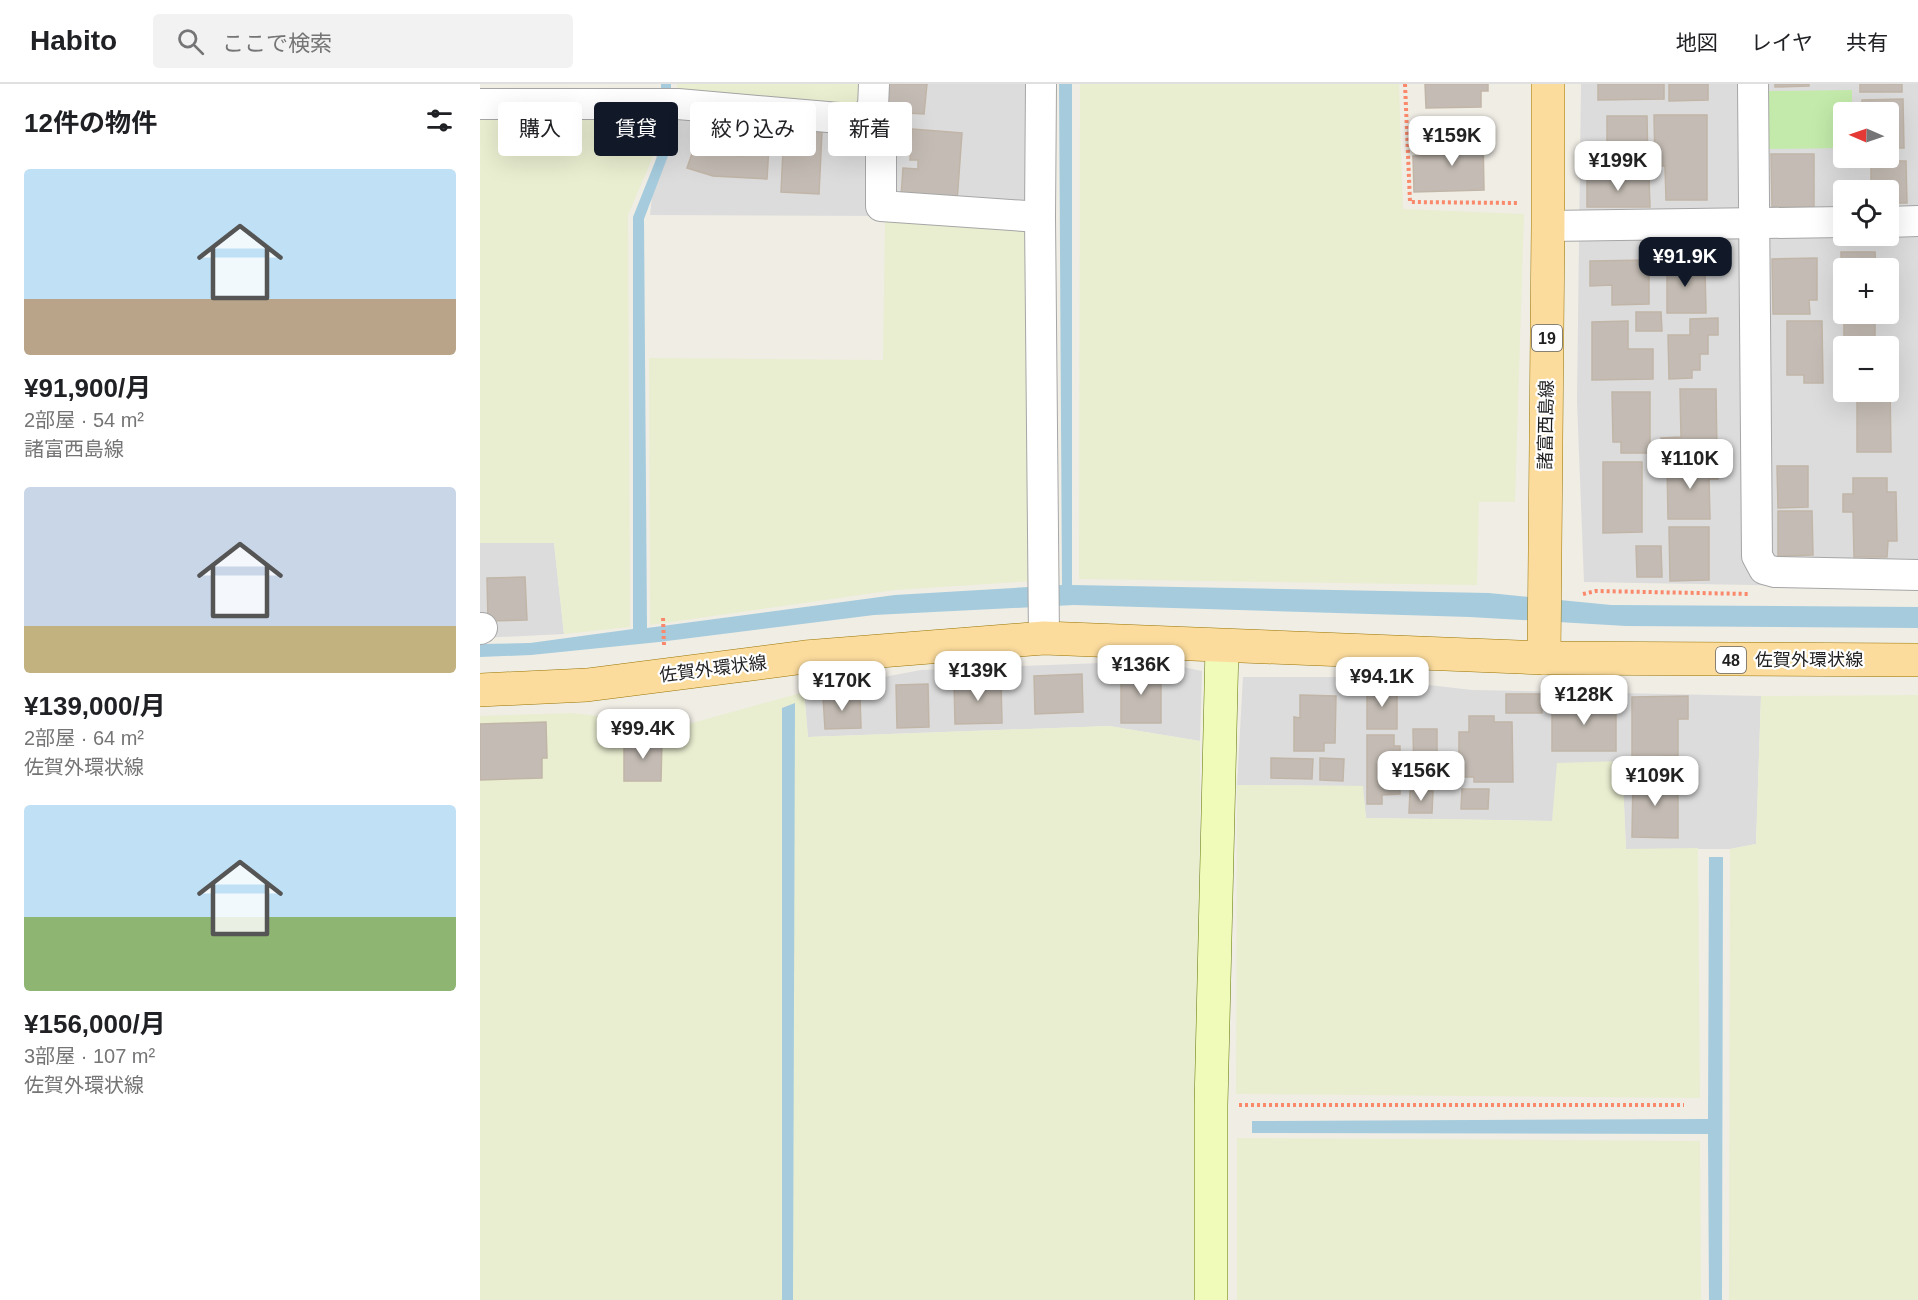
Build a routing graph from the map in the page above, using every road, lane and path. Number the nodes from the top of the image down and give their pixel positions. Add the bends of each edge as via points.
1 (1041, 84) edge
2 (1405, 84) edge
3 (1548, 84) edge
4 (1753, 84) edge
5 (871, 98) edge
6 (480, 104) edge
7 (1040, 218) junction
8 (1918, 221) edge
9 (1833, 222) edge
10 (1899, 222) edge
11 (1754, 223) junction
12 (1548, 226) junction
13 (1918, 575) edge
14 (663, 618) dead end
15 (1043, 625) junction
16 (1544, 644) junction
17 (1222, 647) junction
18 (665, 652) dead end
19 (1918, 660) edge
20 (480, 690) edge
21 (1211, 1105) junction
22 (1684, 1105) dead end
23 (1211, 1300) edge

1 - 7 street
2 - 12 path via 1410,202 1525,203
3 - 12 main road, 諸富西島線 / 19
4 - 11 street
5 - 6 street via 862,120 666,104
5 - 7 street via 881,128 881,206
7 - 15 street
8 - 10 street
9 - 11 street
11 - 12 street
11 - 13 street via 1757,556 1764,568 1775,572
12 - 16 main road, 諸富西島線 / 19
14 - 18 path
15 - 17 main road, 佐賀外環状線 / 48
15 - 20 main road, 佐賀外環状線 / 48 via 587,685
16 - 17 main road, 佐賀外環状線 / 48
16 - 19 main road, 佐賀外環状線 / 48
17 - 21 street
21 - 22 path
21 - 23 street

